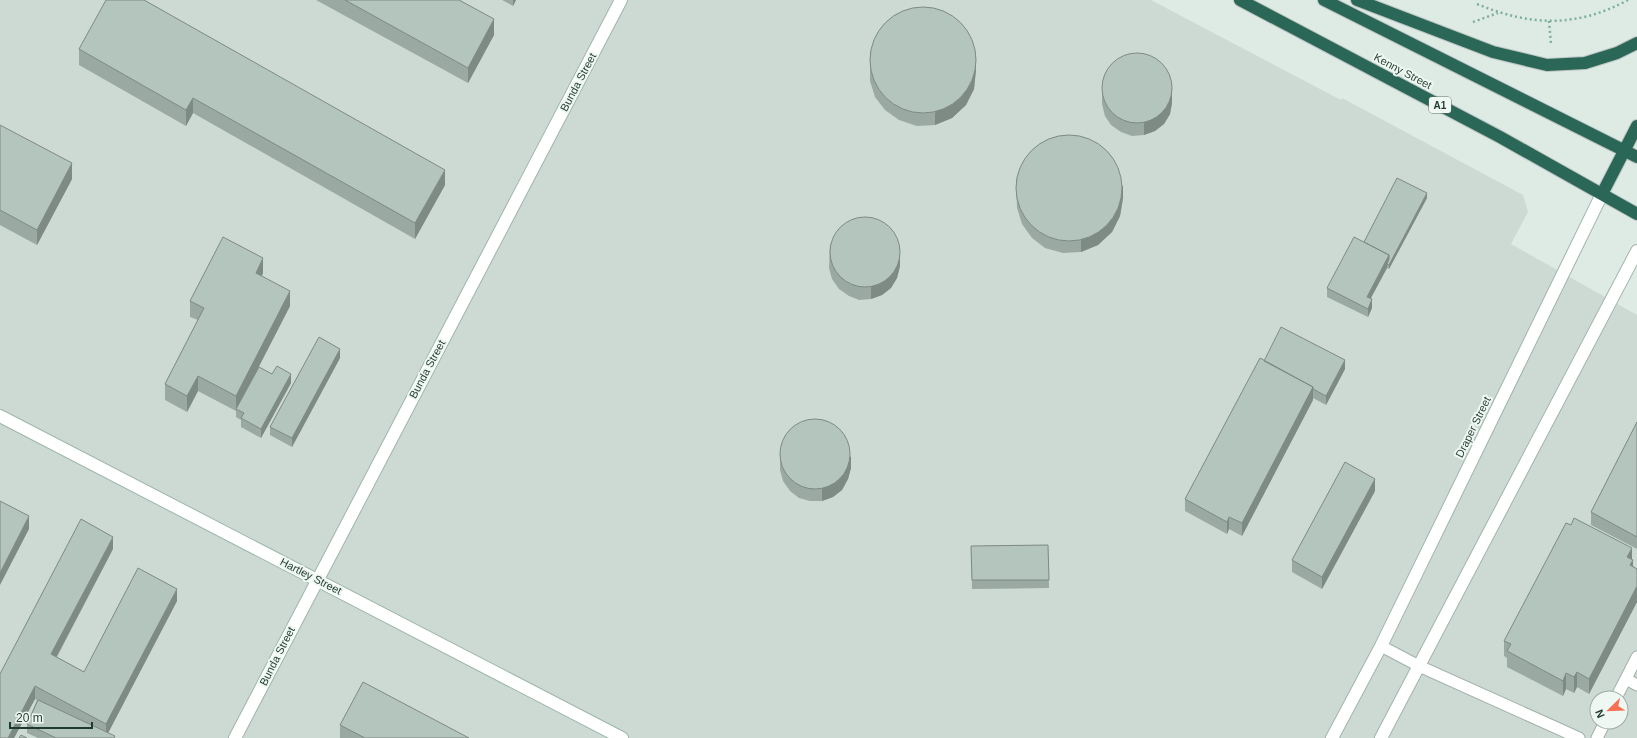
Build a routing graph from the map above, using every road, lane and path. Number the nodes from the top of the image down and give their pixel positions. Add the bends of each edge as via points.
1 (621, 0) edge
2 (1240, 0) edge
3 (1324, 0) edge
4 (1357, 0) edge
5 (1628, 0) edge
6 (1477, 4) dead end
7 (1637, 43) edge
8 (1637, 126) edge
9 (1624, 151) junction
10 (1637, 157) edge
11 (1602, 194) junction
12 (1637, 214) edge
13 (1637, 251) edge
14 (0, 416) edge
15 (317, 579) junction
16 (1381, 646) junction
17 (1637, 657) edge
18 (1419, 666) junction
19 (1626, 679) junction
20 (1637, 685) edge
21 (1620, 690) edge
22 (235, 738) edge
23 (622, 738) edge
24 (1332, 738) edge
25 (1381, 738) edge
26 (1579, 738) edge

1 - 15 street, Bunda Street
2 - 11 highway, Kenny Street / A1 via 1507,140
3 - 9 highway
4 - 7 highway via 1493,52 1546,64 1585,63 1617,53
5 - 6 path via 1586,16 1541,21 1518,19
8 - 9 highway, Draper Street
9 - 10 highway
9 - 11 highway, Draper Street
11 - 12 highway, Kenny Street / A1
11 - 16 street, Draper Street
13 - 18 street
14 - 15 street, Hartley Street
15 - 22 street, Bunda Street
15 - 23 street, Hartley Street
16 - 18 lane
16 - 24 street, Draper Street
17 - 19 lane
18 - 25 street
18 - 26 lane
19 - 20 lane
19 - 21 lane

